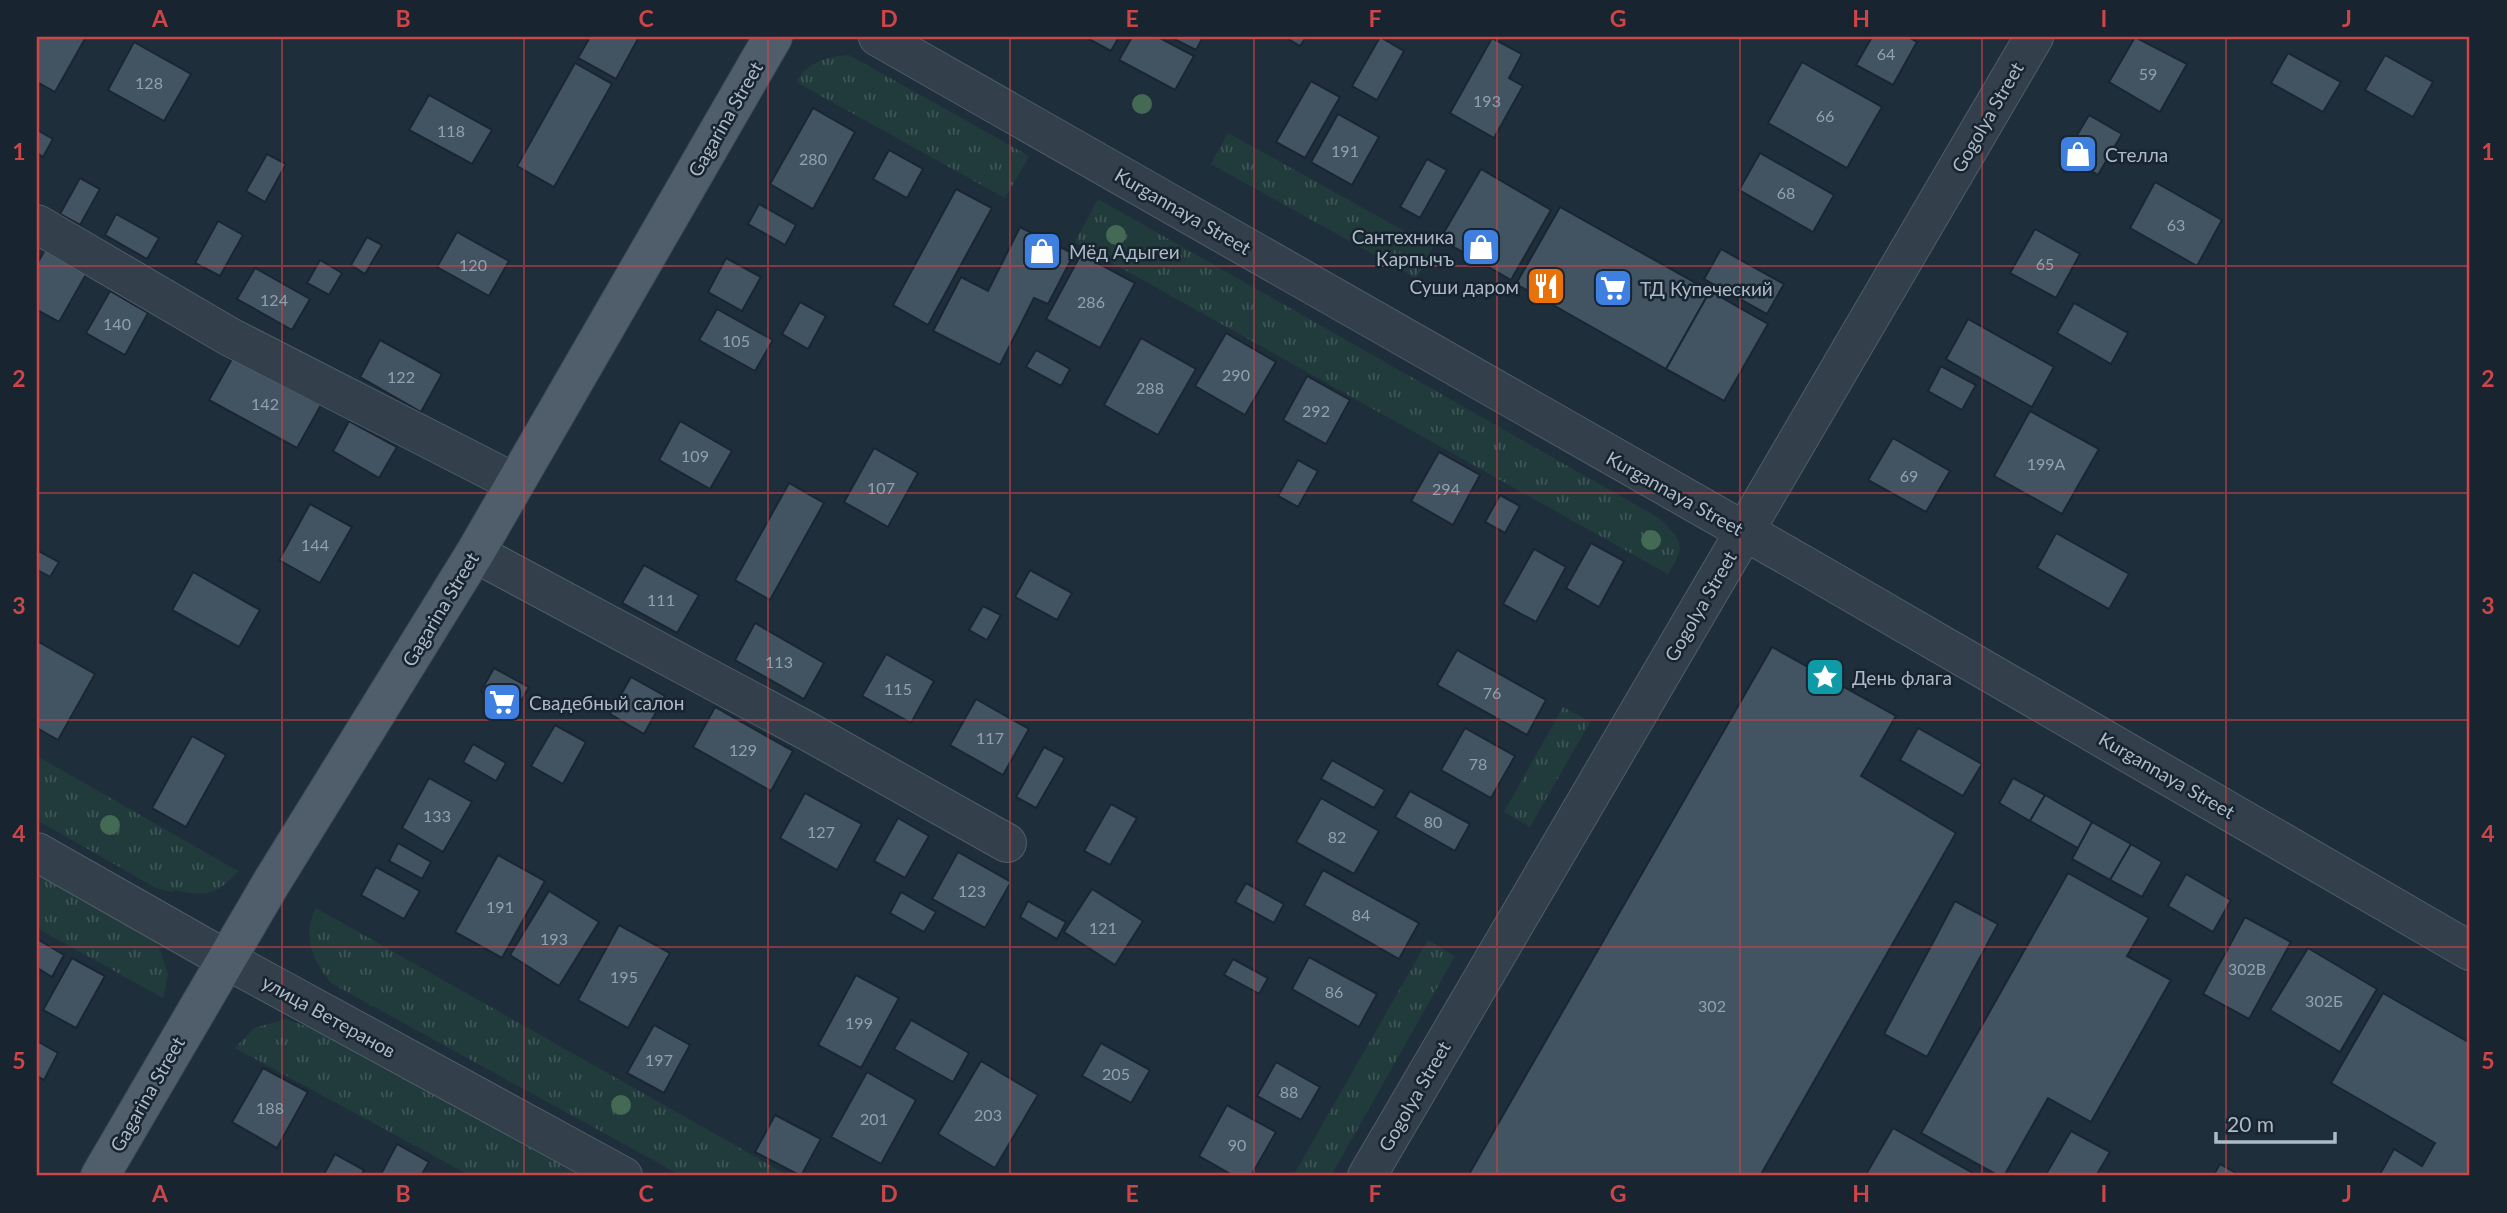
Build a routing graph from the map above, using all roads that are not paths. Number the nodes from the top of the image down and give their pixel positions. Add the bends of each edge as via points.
1 (773, 37) edge
2 (878, 37) edge
3 (2034, 37) edge
4 (37, 223) edge
5 (515, 483) junction
6 (1743, 531) junction
7 (475, 552) junction
8 (1007, 843) dead end
9 (37, 852) edge
10 (2470, 951) edge
11 (227, 960) junction
12 (100, 1176) edge
13 (622, 1176) edge
14 (1367, 1176) edge

1 - 5 main road, Gagarina Street
2 - 6 street, Kurgannaya Street
3 - 6 street, Gogolya Street
4 - 5 street via 230,337
5 - 7 main road, Gagarina Street
6 - 10 street, Kurgannaya Street
6 - 14 street, Gogolya Street
7 - 8 street
7 - 11 main road, Gagarina Street
9 - 11 street, улица Ветеранов
11 - 12 main road, Gagarina Street
11 - 13 street, улица Ветеранов

